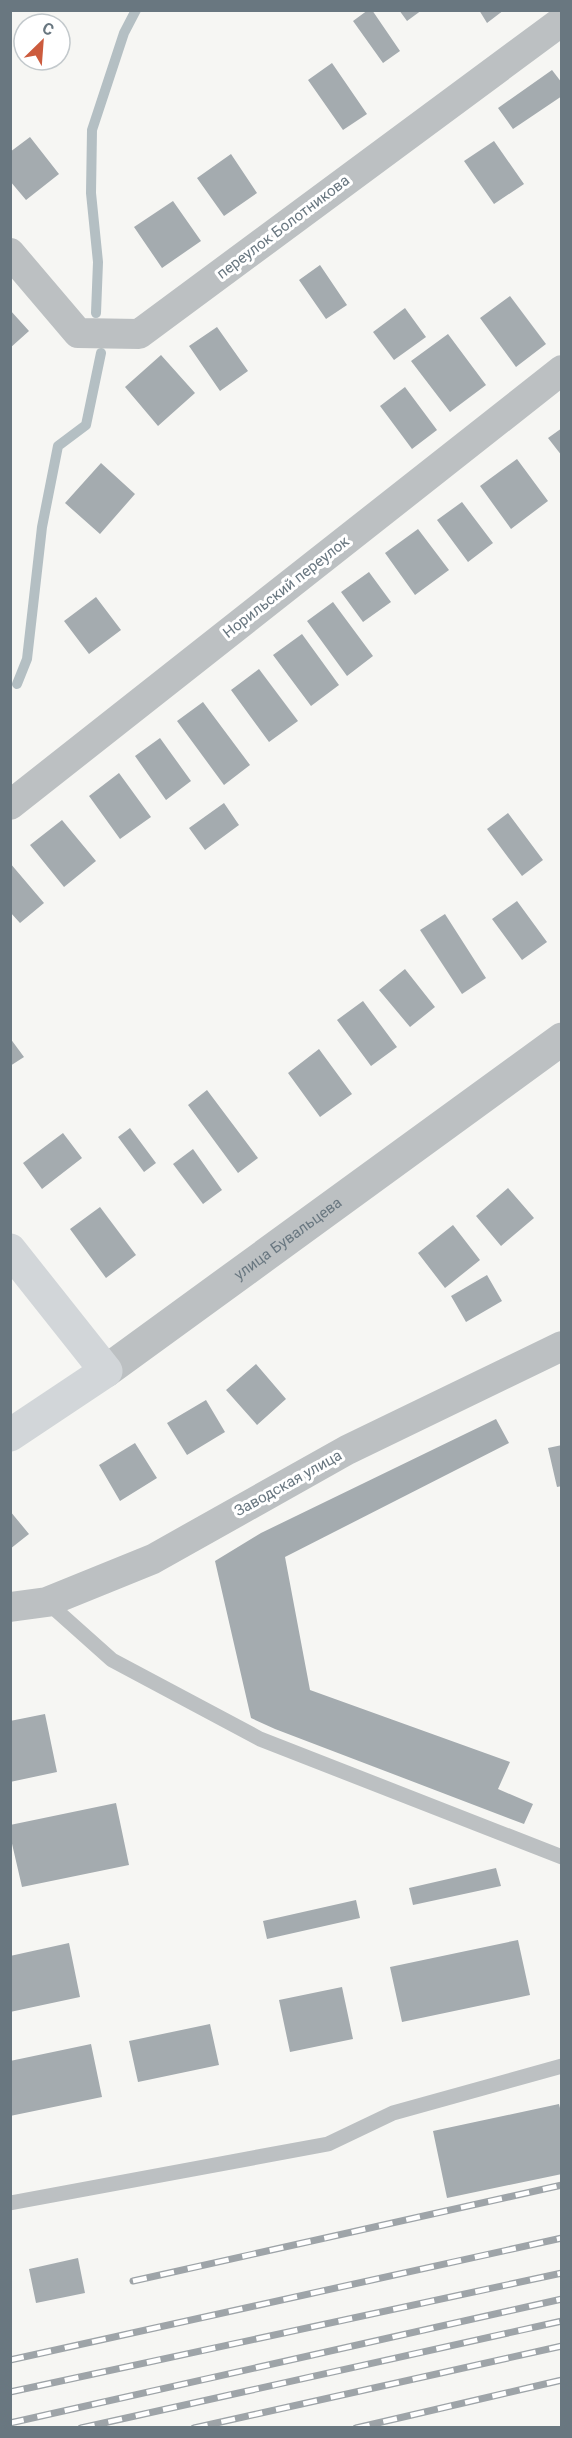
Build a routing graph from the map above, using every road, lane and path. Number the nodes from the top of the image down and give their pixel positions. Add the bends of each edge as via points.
1 (561, 21) edge
2 (10, 253) edge
3 (561, 370) edge
4 (10, 805) edge
5 (561, 1039) edge
6 (10, 1250) edge
7 (561, 1346) edge
8 (106, 1371) junction
9 (10, 1435) edge
10 (47, 1602) junction
11 (10, 1607) edge
12 (561, 1857) edge
13 (561, 2066) edge
14 (10, 2203) edge

1 - 2 street, переулок Болотникова via 139,334 78,333
3 - 4 street, Норильский переулок
5 - 8 street, улица Бувальцева
6 - 8 main road
7 - 10 street, Заводская улица via 347,1450 153,1559
8 - 9 main road, улица Бувальцева
10 - 11 street, Заводская улица
10 - 12 lane via 112,1660 260,1739
13 - 14 lane via 393,2113 328,2144

